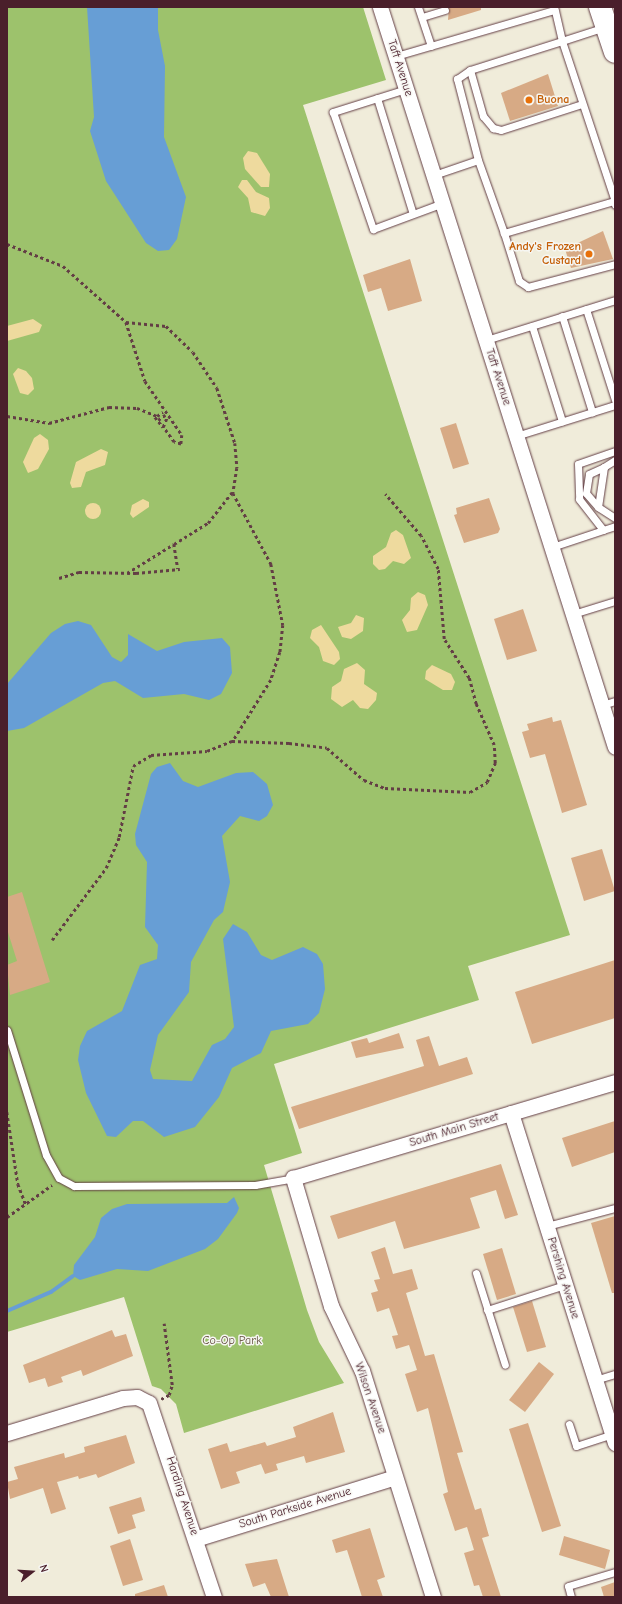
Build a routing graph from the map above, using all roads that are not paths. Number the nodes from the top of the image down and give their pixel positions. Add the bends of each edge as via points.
1 (380, 7) edge
2 (418, 7) edge
3 (554, 9) edge
4 (445, 10) dead end
5 (422, 17) junction
6 (603, 17) edge
7 (562, 41) junction
8 (431, 46) junction
9 (615, 52) edge
10 (396, 56) junction
11 (470, 70) junction
12 (406, 89) junction
13 (377, 98) junction
14 (582, 104) junction
15 (478, 160) junction
16 (434, 175) junction
17 (442, 203) junction
18 (615, 203) edge
19 (413, 214) junction
20 (504, 234) junction
21 (615, 264) edge
22 (615, 300) edge
23 (586, 309) junction
24 (562, 316) junction
25 (532, 326) junction
26 (486, 340) junction
27 (615, 400) edge
28 (615, 405) edge
29 (592, 412) junction
30 (562, 421) junction
31 (516, 436) junction
32 (615, 451) edge
33 (615, 460) edge
34 (604, 467) junction
35 (598, 507) junction
36 (615, 518) edge
37 (615, 526) edge
38 (603, 530) junction
39 (552, 547) junction
40 (615, 601) edge
41 (573, 614) junction
42 (608, 703) edge
43 (615, 747) edge
44 (7, 1030) edge
45 (615, 1082) edge
46 (511, 1113) junction
47 (293, 1178) junction
48 (615, 1208) edge
49 (547, 1226) junction
50 (476, 1273) dead end
51 (565, 1285) junction
52 (487, 1310) junction
53 (505, 1365) dead end
54 (615, 1374) edge
55 (595, 1380) junction
56 (569, 1424) dead end
57 (7, 1433) edge
58 (614, 1439) edge
59 (396, 1477) junction
60 (195, 1538) junction
61 (615, 1572) edge
62 (214, 1597) edge
63 (433, 1597) edge
64 (571, 1597) edge

1 - 10 street, Taft Avenue
2 - 5 lane
3 - 7 lane
3 - 8 lane
4 - 5 lane
5 - 8 lane
6 - 7 lane
6 - 9 main road
7 - 11 lane
7 - 14 lane
8 - 10 lane
10 - 12 street, Taft Avenue
11 - 14 lane via 483,116 494,128 501,130
11 - 15 lane via 457,79 456,84
12 - 13 lane
12 - 16 street, Taft Avenue
13 - 19 lane
13 - 19 lane via 334,112 373,229
14 - 18 lane
15 - 16 lane
15 - 20 lane
16 - 17 street, Taft Avenue
17 - 19 lane
17 - 26 street, Taft Avenue
18 - 20 lane
20 - 21 lane via 519,281 528,287
22 - 23 lane
23 - 24 lane
23 - 27 lane
24 - 25 lane
24 - 29 lane
25 - 26 lane
25 - 30 lane
26 - 31 street, Taft Avenue
28 - 29 lane
29 - 30 lane
30 - 31 lane
31 - 39 street, Taft Avenue
32 - 38 lane via 578,464 579,498
33 - 34 lane
34 - 35 lane
34 - 35 lane via 589,474 586,493
35 - 36 lane
37 - 38 lane
38 - 39 lane
39 - 41 street, Taft Avenue
40 - 41 lane
41 - 42 street, Taft Avenue
42 - 43 street, Taft Avenue
44 - 47 lane via 46,1155 59,1178 74,1186 254,1185
45 - 46 street, South Main Street
46 - 47 street, South Main Street
46 - 49 street, Pershing Avenue
47 - 59 street, Wilson Avenue via 331,1306 362,1371
48 - 49 lane
49 - 51 street, Pershing Avenue
50 - 52 lane
51 - 52 lane
51 - 55 street, Pershing Avenue
52 - 53 lane
54 - 55 lane
55 - 58 street, Pershing Avenue
56 - 58 lane via 576,1446
57 - 60 street, Harding Avenue via 123,1398 146,1401
59 - 60 street, South Parkside Avenue
59 - 63 street, Wilson Avenue
60 - 62 street, Harding Avenue
61 - 64 lane via 568,1586

